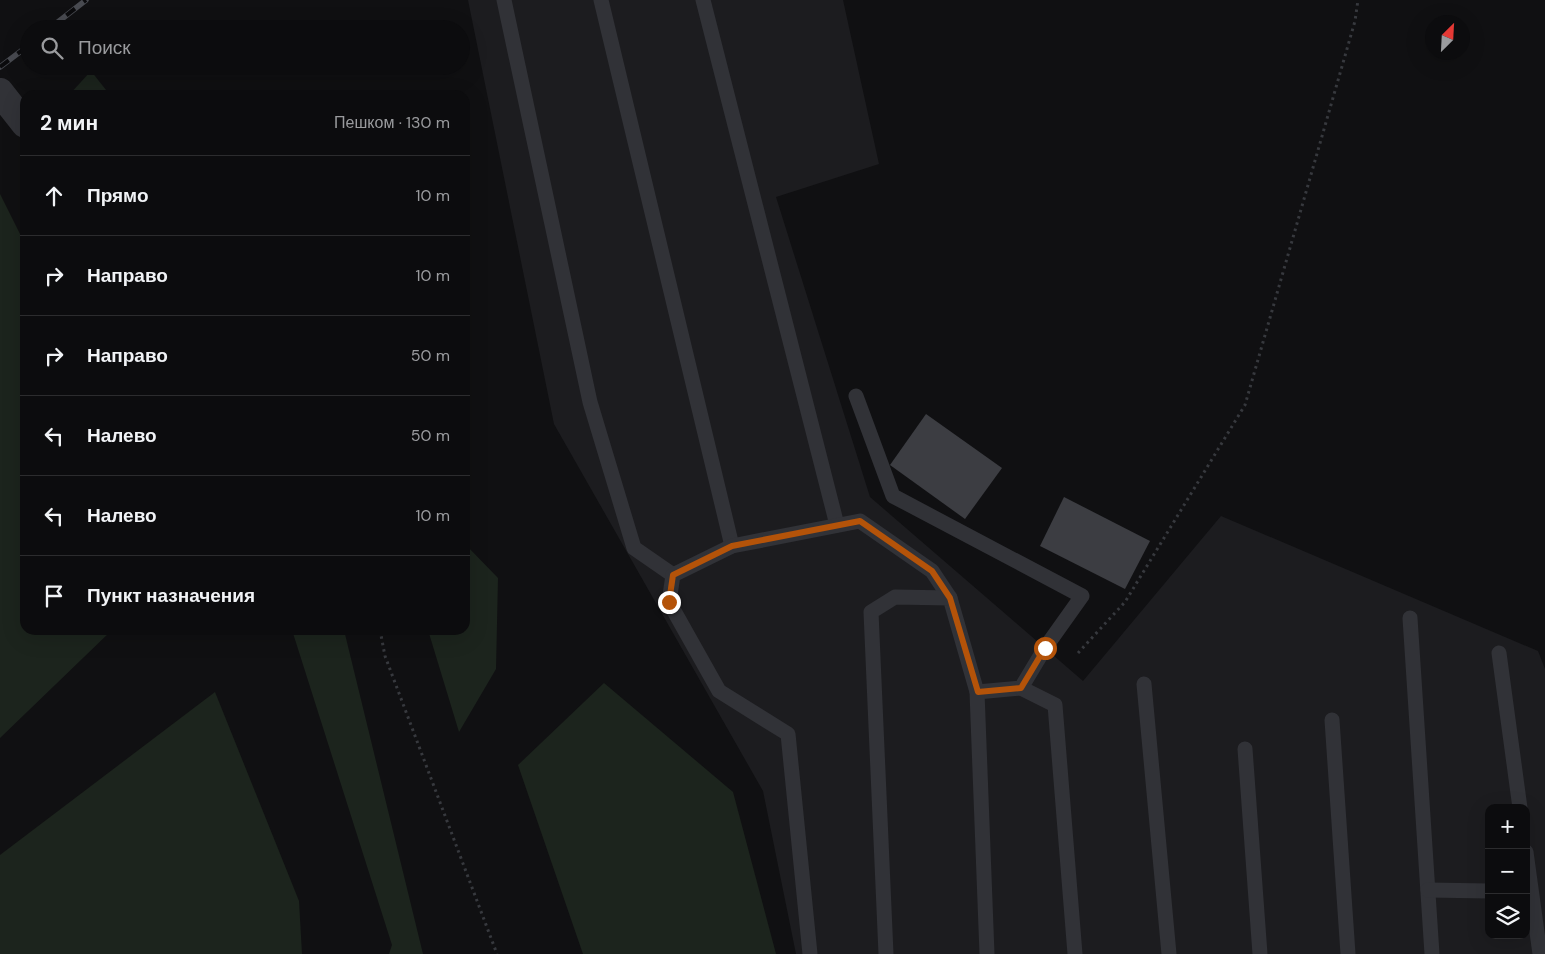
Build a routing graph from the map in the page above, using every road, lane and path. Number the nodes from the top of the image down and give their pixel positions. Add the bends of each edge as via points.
1 (504, 0) edge
2 (601, 0) edge
3 (703, 0) edge
4 (1358, 0) edge
5 (0, 92) edge
6 (20, 118) edge
7 (856, 396) dead end
8 (837, 525) junction
9 (732, 546) junction
10 (673, 575) junction
11 (950, 598) junction
12 (1410, 618) dead end
13 (381, 635) edge
14 (1078, 653) dead end
15 (1499, 653) dead end
16 (1144, 684) dead end
17 (1021, 688) junction
18 (978, 692) junction
19 (1332, 720) dead end
20 (1246, 749) dead end
21 (1519, 804) edge
22 (1428, 890) junction
23 (1485, 891) edge
24 (1530, 894) edge
25 (497, 954) edge
26 (810, 954) edge
27 (886, 954) edge
28 (987, 954) edge
29 (1075, 954) edge
30 (1169, 954) edge
31 (1260, 954) edge
32 (1348, 954) edge
33 (1432, 954) edge
34 (1540, 954) edge

1 - 10 lane via 593,411 634,548
2 - 9 lane
3 - 8 lane
4 - 14 path via 1355,21 1246,405 1125,602
5 - 6 street
7 - 17 lane via 894,496 1082,596
8 - 9 lane
8 - 11 lane via 860,521 932,571
9 - 10 lane
10 - 26 lane via 669,602 719,692 788,734
11 - 18 lane
11 - 27 lane via 895,598 871,612
12 - 22 lane
13 - 25 path via 385,656
15 - 21 lane
16 - 30 lane
17 - 18 lane
17 - 29 lane via 1055,705
18 - 28 lane
19 - 32 lane
20 - 31 lane
22 - 23 lane
22 - 33 lane
24 - 34 lane

